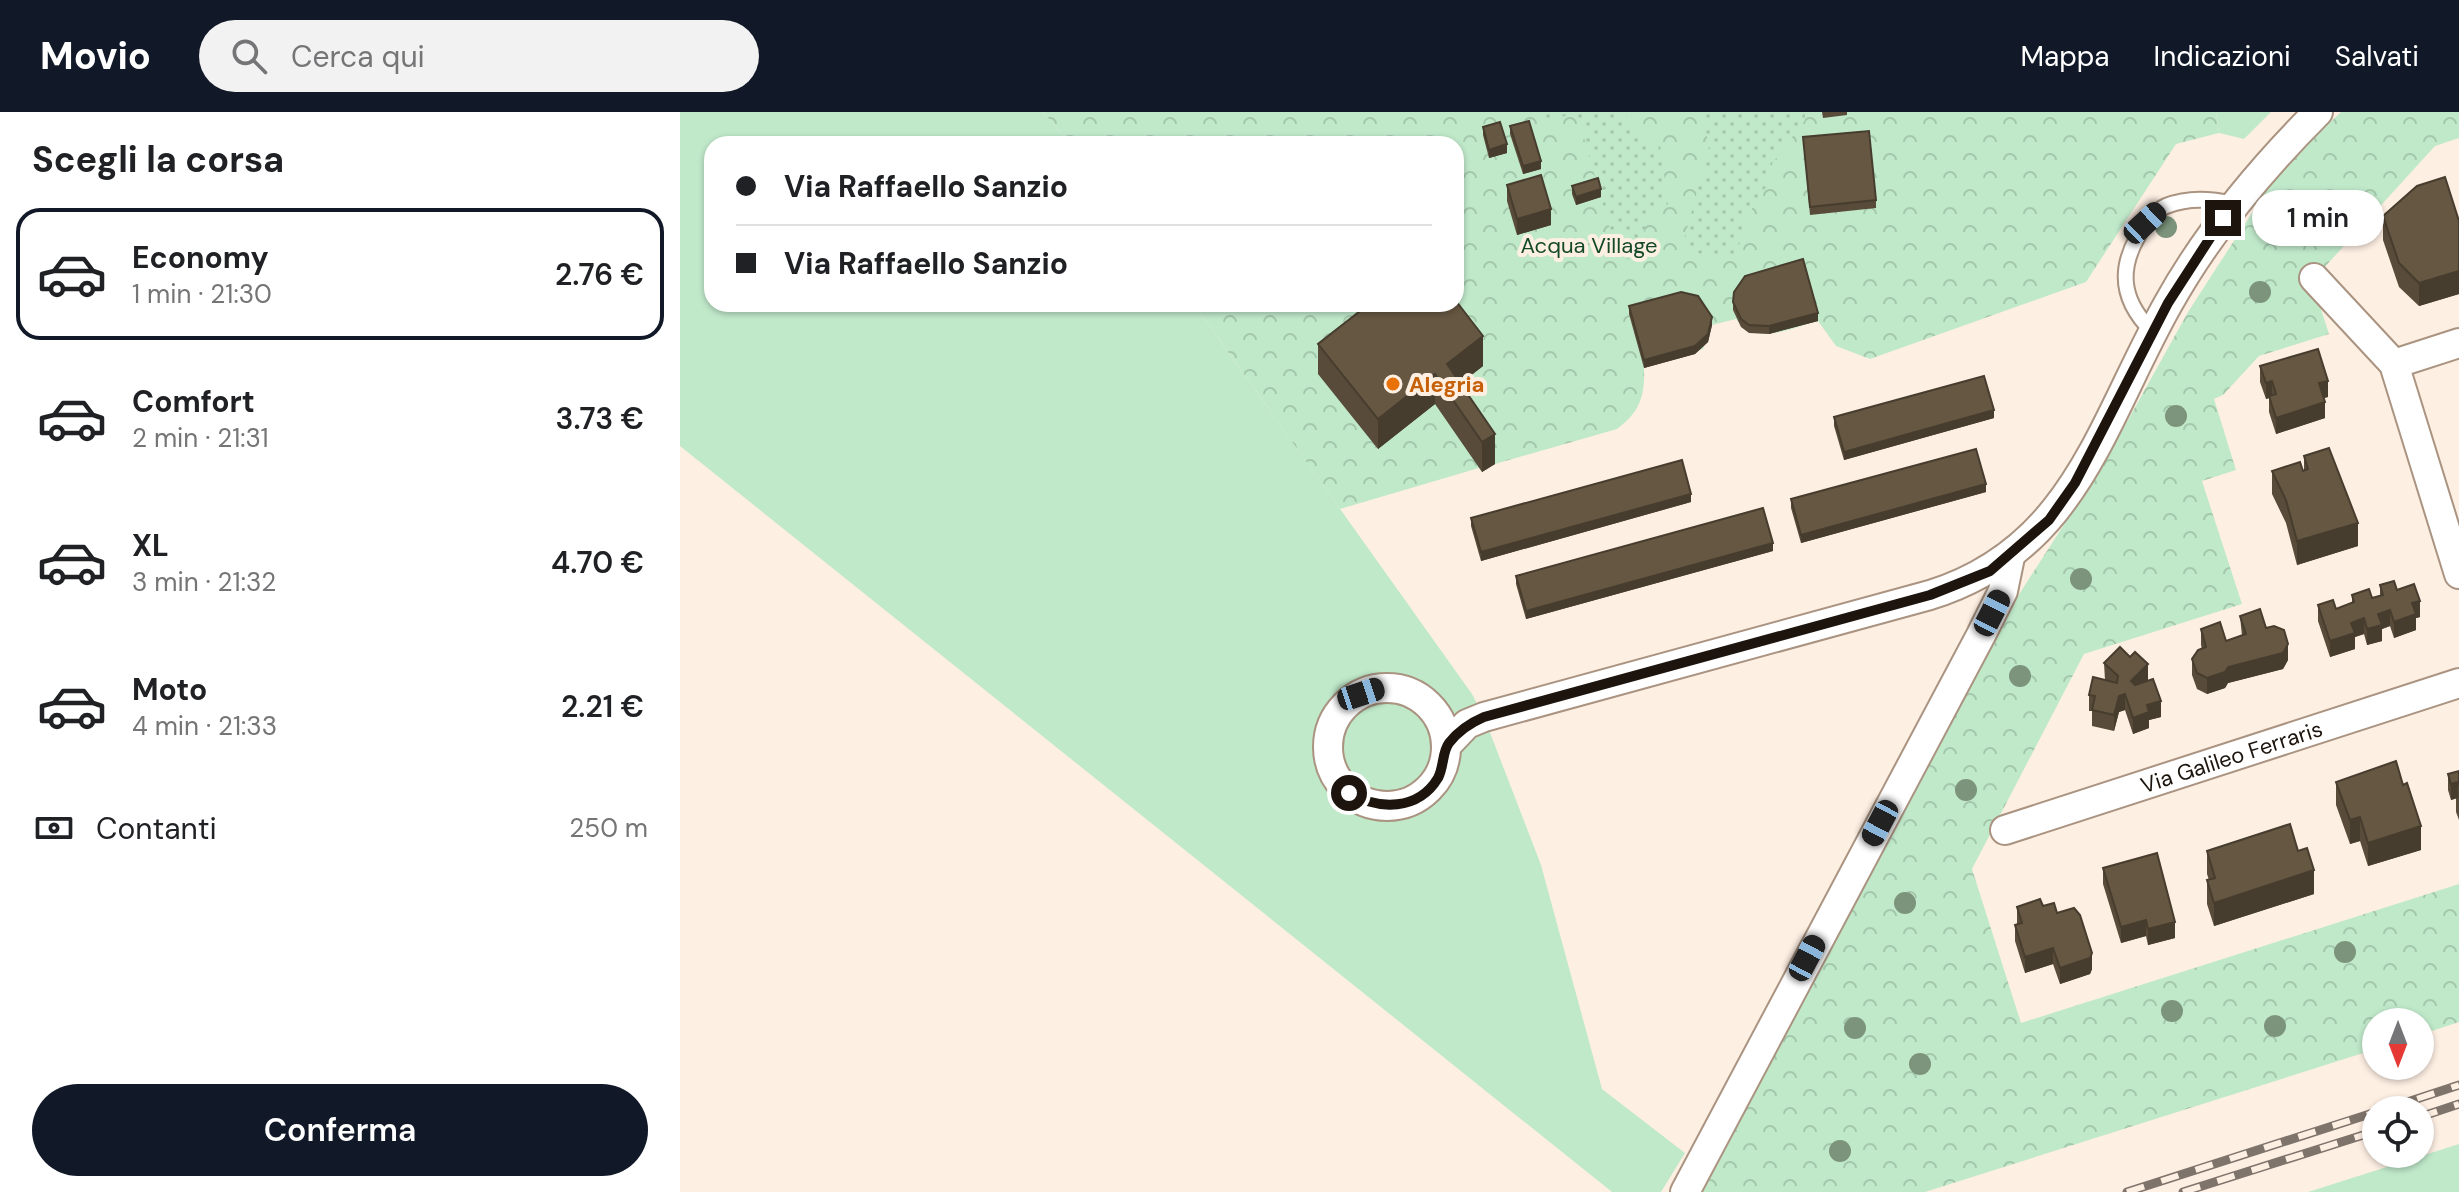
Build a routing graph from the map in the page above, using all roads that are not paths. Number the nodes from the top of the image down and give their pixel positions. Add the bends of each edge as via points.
1 (2318, 112) edge
2 (2234, 204) junction
3 (2314, 278) dead end
4 (2153, 332) junction
5 (2459, 343) edge
6 (2394, 364) junction
7 (2010, 557) junction
8 (2459, 574) edge
9 (2459, 683) edge
10 (1436, 714) junction
11 (1484, 717) junction
12 (1446, 746) junction
13 (2005, 830) dead end
14 (1685, 1192) edge

1 - 2 street
2 - 4 street
2 - 4 lane via 2185,200 2162,207 2145,223 2124,268 2125,284 2138,318
3 - 6 street
4 - 7 street via 2069,493
5 - 6 street
6 - 8 street
7 - 11 street via 1962,585 1930,595
7 - 14 street via 2003,591 1981,635
9 - 13 street, Via Galileo Ferraris
10 - 11 street
10 - 12 street
10 - 12 street via 1402,691 1361,694 1333,724 1331,765 1338,780 1357,797 1380,806 1397,805 1432,784
11 - 12 street via 1467,724

